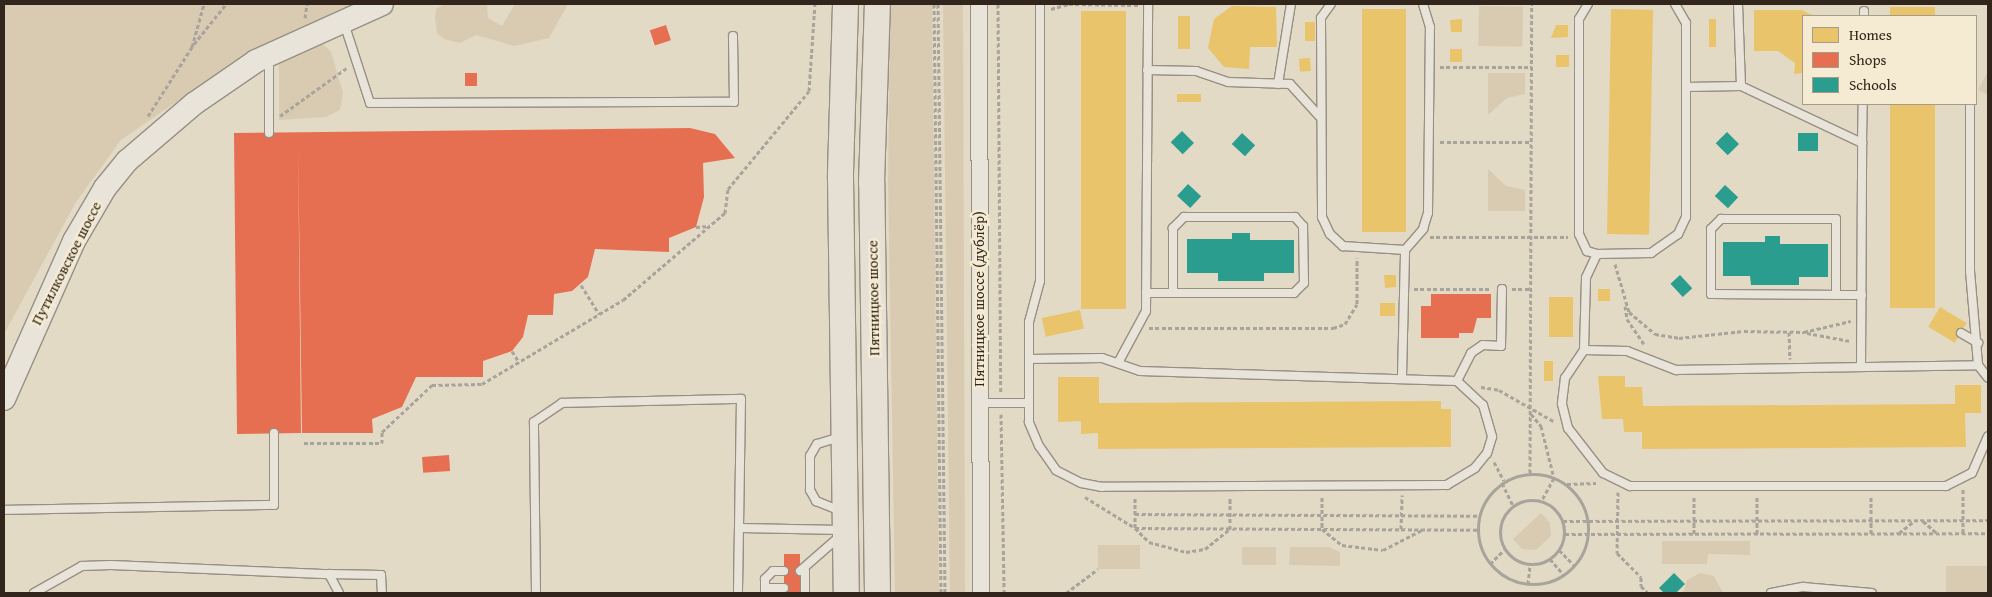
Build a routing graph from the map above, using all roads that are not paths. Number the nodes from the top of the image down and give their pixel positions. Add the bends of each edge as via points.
1 (382, 4) edge
2 (845, 4) edge
3 (877, 4) edge
4 (979, 4) edge
5 (1291, 4) edge
6 (1331, 4) edge
7 (1423, 4) edge
8 (1588, 4) edge
9 (1675, 4) edge
10 (1738, 4) edge
11 (1148, 5) edge
12 (1040, 6) edge
13 (343, 22) junction
14 (734, 36) dead end
15 (269, 55) junction
16 (1147, 70) junction
17 (1278, 84) junction
18 (1740, 86) junction
19 (1686, 87) junction
20 (1863, 105) edge
21 (1970, 105) edge
22 (1321, 118) junction
23 (269, 133) dead end
24 (1862, 144) junction
25 (1406, 250) junction
26 (1597, 254) junction
27 (1502, 289) road end
28 (1146, 293) junction
29 (1173, 293) junction
30 (1836, 295) junction
31 (1862, 295) junction
32 (1961, 333) dead end
33 (1978, 343) junction
34 (1584, 350) junction
35 (1030, 358) junction
36 (1118, 363) junction
37 (1978, 365) junction
38 (1861, 366) junction
39 (1402, 376) junction
40 (1988, 378) edge
41 (1457, 381) junction
42 (4, 399) edge
43 (979, 403) junction
44 (1030, 403) junction
45 (274, 434) dead end
46 (844, 436) junction
47 (1988, 436) edge
48 (4, 510) edge
49 (845, 521) junction
50 (741, 528) junction
51 (784, 571) dead end
52 (329, 574) junction
53 (784, 588) dead end
54 (803, 589) edge
55 (765, 591) edge
56 (34, 593) edge
57 (339, 593) edge
58 (382, 593) edge
59 (536, 593) edge
60 (738, 593) edge
61 (846, 593) edge
62 (877, 593) edge
63 (981, 593) edge
64 (1771, 593) edge
65 (1872, 593) edge

1 - 13 street, Путилковское шоссе
2 - 46 main road, Пятницкое шоссе via 840,177
3 - 62 main road, Пятницкое шоссе via 871,182
4 - 43 street, Пятницкое шоссе (дублёр)
5 - 17 lane
6 - 22 lane via 1321,18
7 - 25 lane via 1430,27 1428,213
8 - 26 lane via 1580,19 1579,234 1587,251
9 - 19 lane via 1686,22
10 - 18 lane
11 - 16 lane
12 - 35 lane via 1040,281 1029,322
13 - 14 lane via 358,59 370,104 734,102
13 - 15 street, Путилковское шоссе
15 - 23 lane
15 - 42 street, Путилковское шоссе via 171,122 105,188 42,305
16 - 17 lane via 1196,71 1228,82
16 - 28 lane
17 - 22 lane via 1290,84
18 - 19 lane
18 - 24 lane
19 - 26 lane via 1686,217 1665,246 1651,253
20 - 24 lane
21 - 33 lane via 1970,271
22 - 25 lane via 1322,217 1330,234 1357,250
24 - 31 lane
25 - 39 lane
26 - 34 lane via 1586,278
27 - 41 lane via 1501,346 1483,345 1471,353
28 - 29 lane
28 - 36 lane via 1146,310
29 - 29 lane via 1294,293 1304,284 1304,226 1294,217 1184,217 1173,228
30 - 30 lane via 1711,294 1711,229 1721,219 1836,219
30 - 31 lane
31 - 38 lane
32 - 33 lane
33 - 37 lane
34 - 38 lane via 1627,351 1658,365 1699,370
34 - 47 lane via 1565,378 1562,404 1574,439 1603,473 1618,482 1694,486 1946,486 1963,479 1980,461
35 - 36 lane via 1102,358
35 - 44 lane
36 - 39 lane via 1140,371
37 - 38 lane
37 - 40 lane
39 - 41 lane
41 - 44 lane via 1469,390 1491,420 1487,453 1462,480 1447,485 1135,487 1080,483 1056,470 1030,422
43 - 44 lane
43 - 63 street, Пятницкое шоссе (дублёр)
45 - 48 lane via 274,505
46 - 49 main road, Пятницкое шоссе
46 - 49 lane via 821,442 810,456 810,490 816,501
49 - 50 lane
49 - 54 lane via 802,571
49 - 61 main road, Пятницкое шоссе
50 - 59 lane via 741,399 562,403 534,422
50 - 60 lane
51 - 55 lane via 773,571 765,579
52 - 56 lane via 82,566
52 - 57 lane
52 - 58 lane via 381,575
53 - 55 lane
64 - 65 lane via 1804,587

